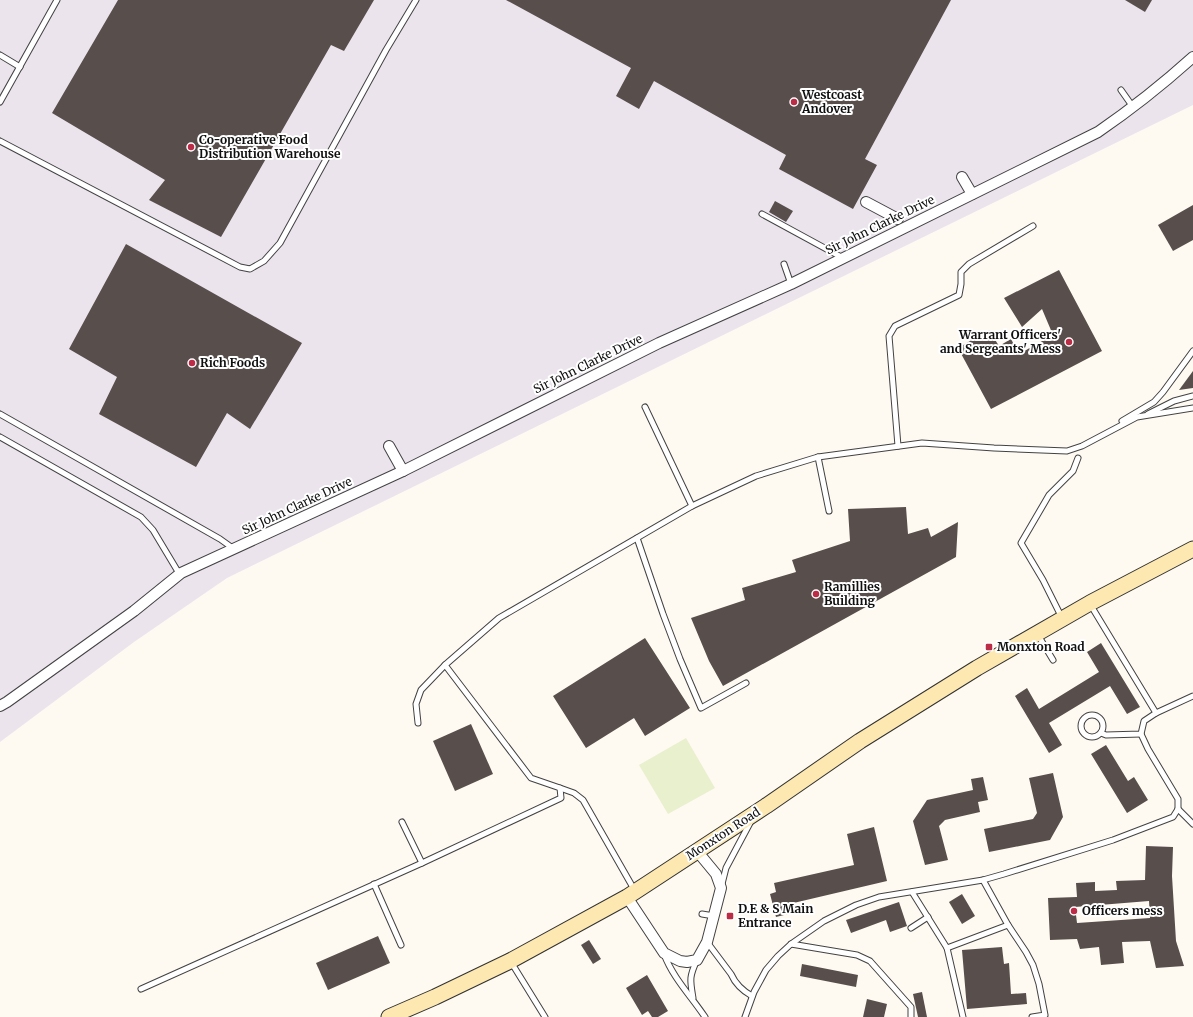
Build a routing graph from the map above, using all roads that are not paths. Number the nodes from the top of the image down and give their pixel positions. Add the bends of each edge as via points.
1 (57, 0) edge
2 (416, 0) edge
3 (0, 56) edge
4 (1193, 57) edge
5 (20, 67) junction
6 (1121, 90) dead end
7 (0, 102) edge
8 (1133, 108) junction
9 (0, 141) edge
10 (962, 178) dead end
11 (972, 194) junction
12 (866, 202) dead end
13 (762, 214) dead end
14 (898, 219) dead end
15 (1033, 226) dead end
16 (843, 258) junction
17 (784, 264) dead end
18 (791, 284) junction
19 (1193, 351) edge
20 (1193, 396) edge
21 (645, 407) dead end
22 (1193, 408) edge
23 (0, 414) edge
24 (1144, 416) junction
25 (0, 437) edge
26 (1093, 440) junction
27 (388, 446) dead end
28 (898, 446) junction
29 (818, 456) junction
30 (1078, 458) dead end
31 (403, 471) junction
32 (692, 506) junction
33 (829, 511) dead end
34 (638, 538) junction
35 (235, 549) junction
36 (1193, 549) edge
37 (179, 572) junction
38 (1090, 603) junction
39 (1063, 619) junction
40 (1037, 634) junction
41 (1053, 660) dead end
42 (445, 665) junction
43 (746, 683) dead end
44 (1193, 696) edge
45 (0, 706) edge
46 (1156, 713) junction
47 (418, 723) dead end
48 (1101, 734) junction
49 (1142, 734) junction
50 (560, 788) junction
51 (766, 806) junction
52 (1178, 809) junction
53 (402, 822) dead end
54 (1193, 824) edge
55 (697, 851) junction
56 (422, 863) junction
57 (983, 880) junction
58 (374, 884) junction
59 (721, 888) junction
60 (912, 892) junction
61 (632, 894) junction
62 (702, 914) dead end
63 (714, 916) junction
64 (928, 917) junction
65 (1008, 925) junction
66 (911, 928) dead end
67 (707, 942) junction
68 (791, 944) junction
69 (401, 945) dead end
70 (947, 948) junction
71 (664, 953) junction
72 (697, 960) junction
73 (510, 961) junction
74 (142, 989) dead end
75 (752, 996) junction
76 (693, 999) junction
77 (389, 1017) edge
78 (545, 1017) edge
79 (705, 1017) edge
80 (745, 1017) edge
81 (911, 1017) edge
82 (962, 1017) edge
83 (1032, 1017) edge

1 - 5 lane
2 - 9 lane via 280,243 264,261 250,269 240,267
3 - 5 lane
4 - 8 street, Sir John Clarke Drive
5 - 7 lane
6 - 8 lane
8 - 11 street, Sir John Clarke Drive via 1098,132
10 - 11 street
11 - 16 street, Sir John Clarke Drive
12 - 14 street
13 - 16 lane
15 - 28 lane via 969,264 961,272 959,295 895,326 889,336
16 - 18 street, Sir John Clarke Drive
17 - 18 lane
18 - 31 street, Sir John Clarke Drive via 652,347
19 - 26 lane via 1154,402
20 - 24 lane via 1174,401
21 - 32 lane
22 - 24 lane
23 - 35 lane
24 - 26 lane via 1137,417
25 - 37 lane via 141,517 153,530
26 - 28 lane via 1067,451 1056,452 922,443
27 - 31 street
28 - 29 lane
29 - 32 lane via 756,476
29 - 33 lane
30 - 39 lane via 1073,471 1049,495 1021,543
31 - 35 street, Sir John Clarke Drive
32 - 34 lane
34 - 42 lane via 499,618
34 - 43 lane via 663,614 701,708
35 - 37 street, Sir John Clarke Drive
36 - 38 street, Monxton Road
37 - 45 street, Sir John Clarke Drive via 134,611
38 - 39 street, Monxton Road
38 - 46 lane
39 - 40 street, Monxton Road
40 - 41 lane
40 - 51 street, Monxton Road via 860,741
42 - 47 lane via 422,690 416,704
42 - 50 lane via 531,778
44 - 46 lane
46 - 49 lane via 1144,721
48 - 48 lane via 1094,737 1084,734 1081,726 1085,718 1092,714 1099,717 1104,726
48 - 49 lane
49 - 52 lane via 1148,749 1178,798
50 - 56 lane via 561,798
50 - 61 lane via 574,793 583,800
51 - 55 street, Monxton Road
51 - 59 lane via 749,824 735,848
52 - 54 lane
52 - 57 lane via 1173,817 1112,840
53 - 56 lane
55 - 59 street via 716,874
55 - 61 street, Monxton Road
56 - 58 lane
57 - 60 lane
57 - 65 lane
58 - 69 lane
58 - 74 lane
59 - 63 street
60 - 64 lane
60 - 68 lane via 879,897 856,905 824,921
61 - 71 street
61 - 73 street, Monxton Road
62 - 63 lane
63 - 67 street
64 - 66 lane
64 - 70 lane
65 - 70 lane
65 - 83 lane via 1026,952 1039,984 1045,1015
67 - 72 street
67 - 75 lane via 734,980
68 - 75 lane via 766,970
68 - 81 lane via 857,955 870,961 911,1007
70 - 82 lane
71 - 72 street via 680,961
71 - 76 lane via 667,963
72 - 76 lane via 690,980
73 - 77 street, Monxton Road
73 - 78 lane
75 - 80 lane
76 - 79 lane

